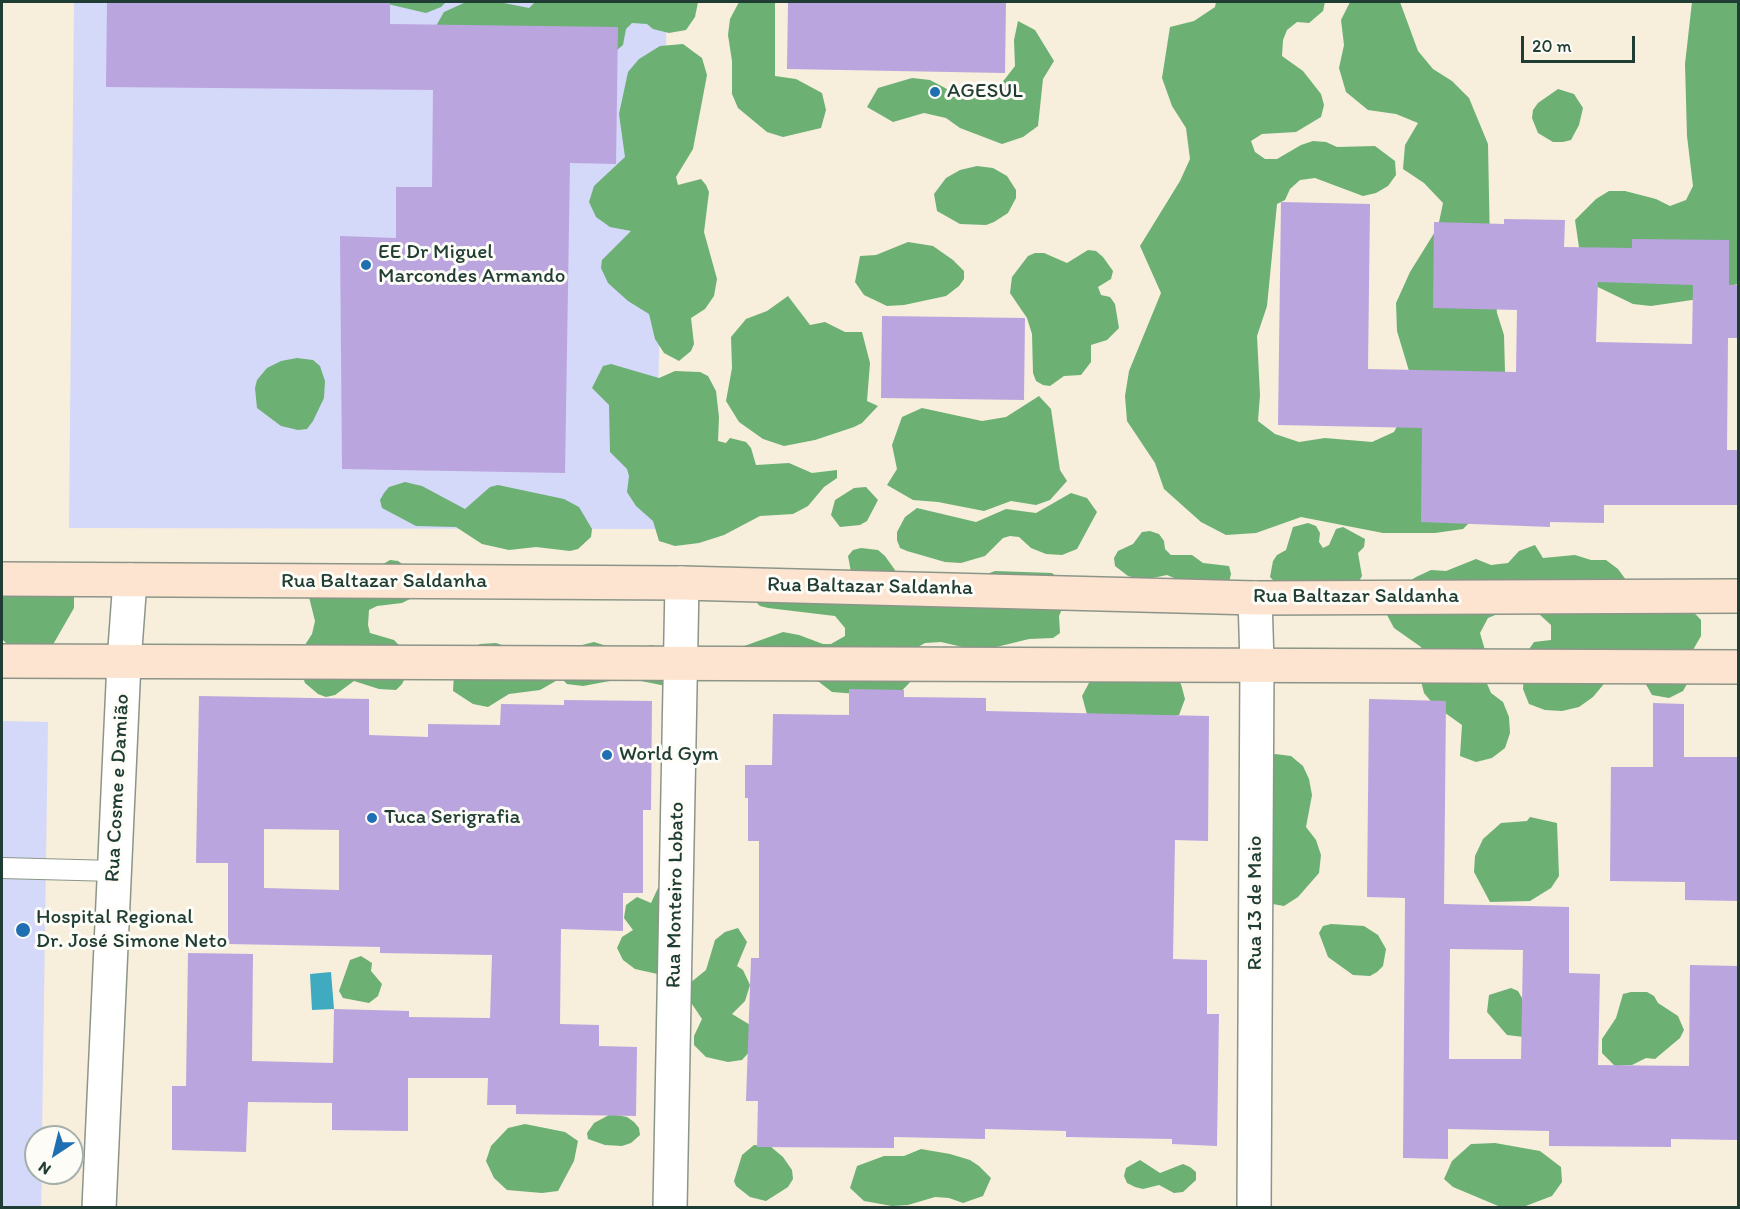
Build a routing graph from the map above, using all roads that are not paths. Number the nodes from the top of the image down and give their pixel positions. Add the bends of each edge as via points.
1 (2, 579) edge
2 (130, 580) junction
3 (682, 583) junction
4 (1738, 596) edge
5 (1255, 598) junction
6 (2, 661) edge
7 (123, 662) junction
8 (681, 662) junction
9 (1257, 663) junction
10 (1738, 667) edge
11 (2, 868) edge
12 (114, 871) junction
13 (99, 1208) edge
14 (670, 1208) edge
15 (1254, 1208) edge

1 - 2 main road, Rua Baltazar Saldanha
2 - 3 main road, Rua Baltazar Saldanha
2 - 7 street, Rua Cosme e Damião
3 - 5 main road, Rua Baltazar Saldanha
3 - 8 street, Rua Monteiro Lobato
4 - 5 main road, Rua Baltazar Saldanha
5 - 9 street, Rua 13 de Maio
6 - 7 main road
7 - 8 main road
7 - 12 street, Rua Cosme e Damião
8 - 9 main road
8 - 14 street, Rua Monteiro Lobato
9 - 10 main road
9 - 15 street, Rua 13 de Maio
11 - 12 lane
12 - 13 street, Rua Cosme e Damião

